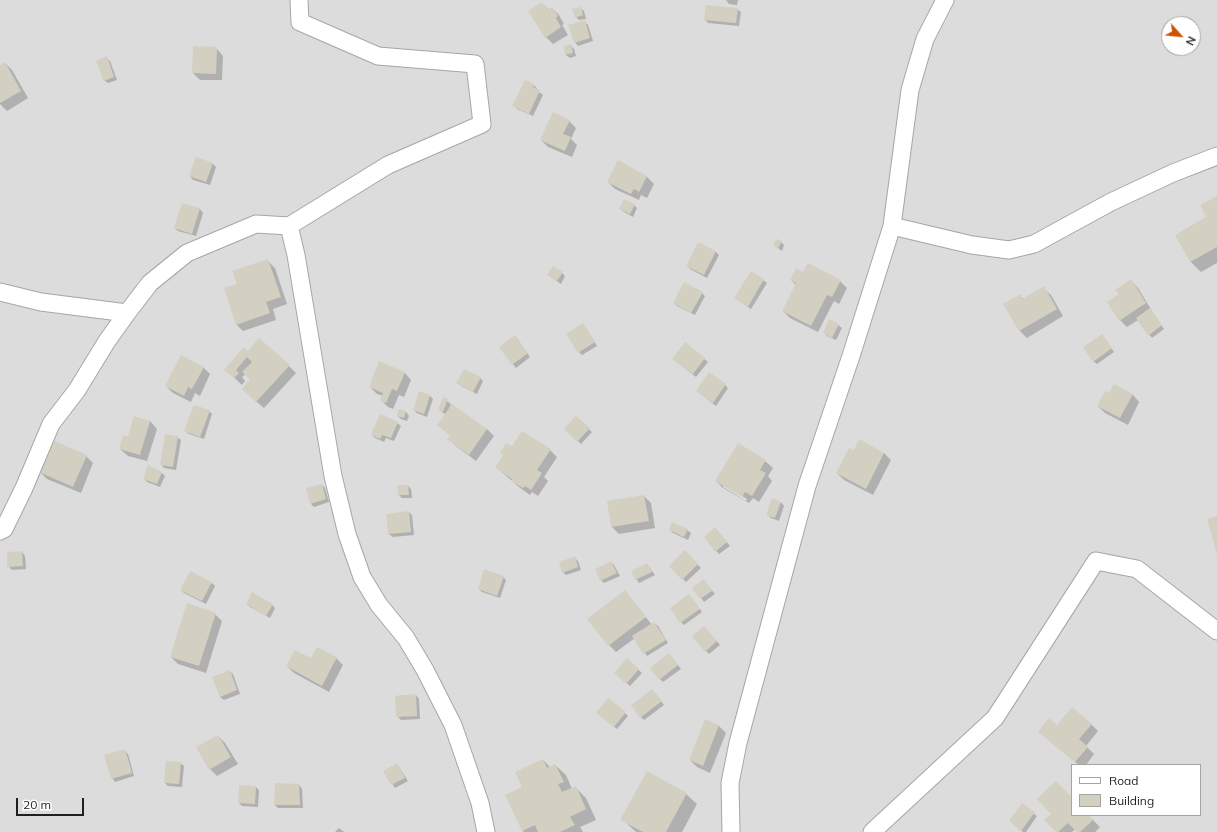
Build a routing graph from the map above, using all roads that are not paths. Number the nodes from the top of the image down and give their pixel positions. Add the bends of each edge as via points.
1 (299, 0) edge
2 (944, 1) edge
3 (1217, 156) edge
4 (289, 226) junction
5 (892, 226) junction
6 (0, 292) edge
7 (127, 312) junction
8 (0, 531) edge
9 (1217, 631) edge
10 (486, 832) edge
11 (731, 832) edge
12 (872, 832) edge

1 - 4 street via 300,22 378,56 475,64 482,124 388,165
2 - 5 street via 925,39 910,90
3 - 5 street via 1111,202 1034,244 1009,250 972,245
4 - 7 street via 256,224 187,253 150,283
4 - 10 street via 333,476 350,541 362,577 379,606 406,638 422,663 453,725 480,803
5 - 11 street via 852,356 807,486 742,728 730,784
6 - 7 street via 41,302
7 - 8 street via 77,390 51,424 24,488 4,529
9 - 12 street via 1137,569 1096,561 995,718

